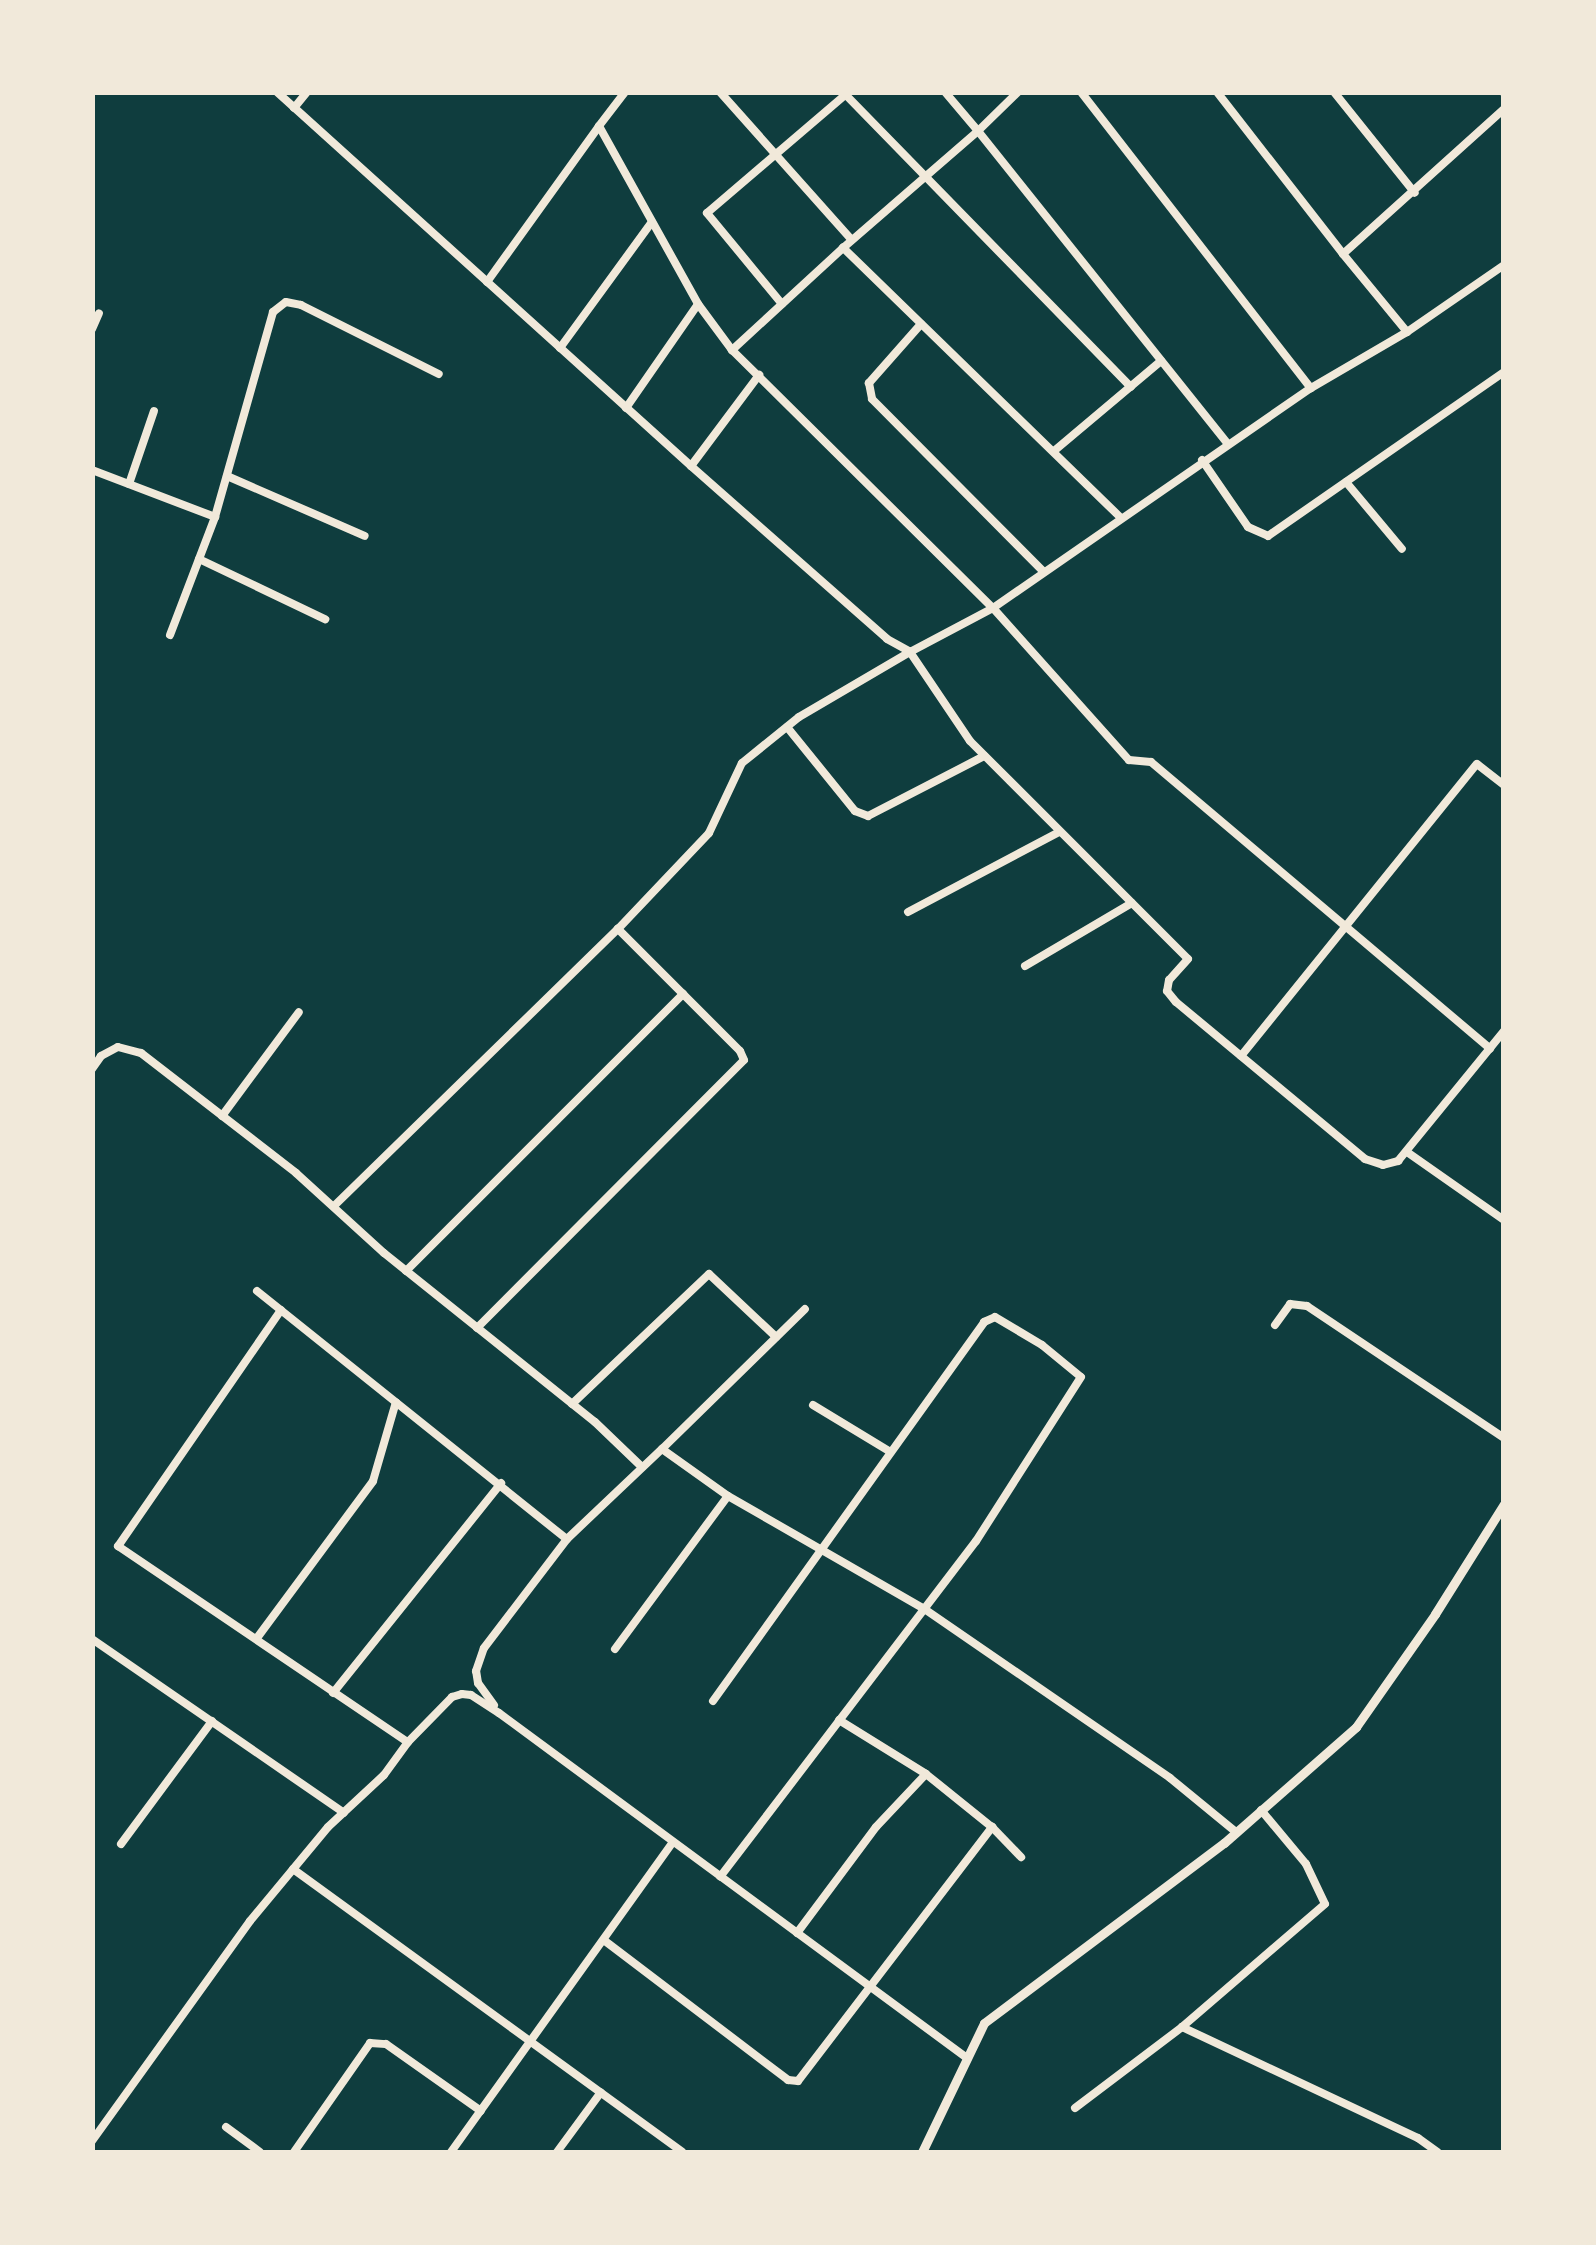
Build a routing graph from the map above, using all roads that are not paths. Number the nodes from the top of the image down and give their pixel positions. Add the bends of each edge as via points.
1 (277, 92) edge
2 (307, 92) edge
3 (625, 92) edge
4 (720, 92) edge
5 (945, 92) edge
6 (1018, 92) edge
7 (1080, 92) edge
8 (1218, 92) edge
9 (1334, 92) edge
10 (844, 94) edge
11 (294, 108) junction
12 (1504, 110) edge
13 (598, 126) junction
14 (978, 132) junction
15 (774, 155) junction
16 (924, 177) junction
17 (1415, 192) junction
18 (652, 222) junction
19 (852, 240) junction
20 (843, 248) junction
21 (1343, 254) junction
22 (1504, 265) edge
23 (488, 282) junction
24 (698, 304) junction
25 (782, 304) junction
26 (99, 314) dead end
27 (922, 324) junction
28 (92, 329) edge
29 (1407, 332) junction
30 (560, 348) junction
31 (732, 350) junction
32 (1161, 361) junction
33 (1504, 372) edge
34 (439, 374) dead end
35 (759, 375) junction
36 (1130, 387) junction
37 (1311, 388) junction
38 (626, 408) junction
39 (154, 411) dead end
40 (1226, 442) junction
41 (1054, 452) junction
42 (1202, 460) junction
43 (691, 466) junction
44 (92, 470) edge
45 (227, 476) junction
46 (1346, 482) junction
47 (129, 484) junction
48 (215, 517) junction
49 (1121, 518) junction
50 (365, 536) dead end
51 (1402, 549) dead end
52 (199, 559) junction
53 (1043, 572) junction
54 (993, 608) junction
55 (325, 619) dead end
56 (170, 636) dead end
57 (910, 652) junction
58 (787, 727) junction
59 (984, 756) junction
60 (1504, 785) edge
61 (1059, 832) junction
62 (1132, 904) junction
63 (908, 912) dead end
64 (1348, 926) junction
65 (618, 929) junction
66 (1025, 966) dead end
67 (683, 994) junction
68 (299, 1012) dead end
69 (1504, 1031) edge
70 (1490, 1048) junction
71 (1241, 1056) junction
72 (92, 1069) edge
73 (222, 1116) junction
74 (1408, 1152) junction
75 (334, 1206) junction
76 (1504, 1220) edge
77 (406, 1271) junction
78 (257, 1291) dead end
79 (805, 1309) dead end
80 (281, 1310) junction
81 (1275, 1325) dead end
82 (477, 1328) junction
83 (776, 1337) junction
84 (396, 1402) junction
85 (572, 1404) junction
86 (813, 1404) dead end
87 (1504, 1438) edge
88 (662, 1450) junction
89 (889, 1451) junction
90 (642, 1468) junction
91 (501, 1483) junction
92 (728, 1496) junction
93 (1504, 1504) edge
94 (567, 1539) junction
95 (822, 1550) junction
96 (923, 1608) junction
97 (256, 1638) junction
98 (92, 1639) edge
99 (615, 1650) dead end
100 (333, 1693) junction
101 (713, 1700) dead end
102 (499, 1713) junction
103 (839, 1720) junction
104 (212, 1721) junction
105 (408, 1742) junction
106 (926, 1774) junction
107 (1261, 1810) junction
108 (344, 1813) junction
109 (992, 1826) junction
110 (1236, 1832) junction
111 (672, 1842) junction
112 (121, 1844) dead end
113 (1021, 1857) dead end
114 (293, 1869) junction
115 (720, 1877) junction
116 (797, 1932) junction
117 (604, 1941) junction
118 (871, 1988) junction
119 (1182, 2027) junction
120 (530, 2043) junction
121 (967, 2058) junction
122 (601, 2092) junction
123 (1075, 2108) dead end
124 (481, 2111) junction
125 (226, 2128) dead end
126 (92, 2142) edge
127 (669, 2148) edge
128 (260, 2152) edge
129 (294, 2152) edge
130 (451, 2152) edge
131 (558, 2152) edge
132 (682, 2152) edge
133 (922, 2152) edge
134 (1437, 2152) edge

1 - 11 street
2 - 11 street
3 - 13 street
4 - 15 street
5 - 14 street
6 - 14 street
7 - 37 street
8 - 21 street
9 - 17 street
10 - 15 street
10 - 16 street
11 - 23 street
12 - 17 street
13 - 18 street
13 - 23 street
14 - 16 street
14 - 32 street
15 - 19 street
15 - 25 street via 706,213
16 - 19 street
16 - 36 street
17 - 21 street
18 - 24 street
18 - 30 street
19 - 20 street
20 - 25 street
20 - 27 street
21 - 29 street
22 - 29 street
23 - 30 street
24 - 31 street
24 - 38 street
25 - 31 street
26 - 28 street
27 - 41 street
27 - 53 street via 869,383 872,399
29 - 37 street
30 - 38 street
31 - 35 street
32 - 36 street
32 - 40 street
33 - 46 street
34 - 45 street via 286,302 273,312
35 - 43 street
35 - 54 street
36 - 41 street
37 - 40 street
38 - 43 street
39 - 47 street
40 - 42 street
41 - 49 street
42 - 46 street via 1248,527 1268,536
42 - 49 street
43 - 57 street
44 - 47 street
45 - 48 street
45 - 50 street
46 - 51 street
47 - 48 street
48 - 52 street
49 - 53 street
52 - 55 street
52 - 56 street
53 - 54 street
54 - 57 street
54 - 64 street via 1129,760 1152,762
57 - 58 street
57 - 59 street
58 - 59 street via 854,811 868,816
58 - 65 street via 742,763 709,833
59 - 61 street
60 - 64 street via 1478,764
61 - 62 street
61 - 63 street
62 - 66 street
62 - 71 street via 1188,959 1168,991
64 - 70 street
64 - 71 street
65 - 67 street
65 - 75 street
67 - 77 street
67 - 82 street via 740,1051 740,1066
68 - 73 street
69 - 70 street
70 - 74 street
71 - 74 street via 1365,1158 1382,1165
72 - 73 street via 108,1051 129,1047
73 - 75 street
74 - 76 street
75 - 77 street
77 - 82 street
78 - 80 street
79 - 83 street
80 - 84 street
80 - 97 street via 118,1546
81 - 87 street via 1290,1304 1307,1306
82 - 85 street
83 - 85 street via 710,1274
83 - 88 street
84 - 91 street
84 - 97 street via 373,1481
85 - 90 street
86 - 89 street
88 - 90 street
88 - 92 street
89 - 95 street
89 - 96 street via 984,1322 995,1317 1081,1376 976,1540
90 - 94 street
91 - 94 street
91 - 100 street
92 - 95 street
92 - 99 street
93 - 107 street via 1356,1727
94 - 102 street via 480,1658 478,1683
95 - 96 street
95 - 101 street
96 - 103 street
96 - 110 street via 1170,1778
97 - 100 street
98 - 104 street
100 - 105 street
102 - 105 street via 471,1695 452,1697
102 - 111 street
103 - 106 street
103 - 115 street
104 - 108 street
104 - 112 street
105 - 108 street
106 - 109 street
106 - 116 street via 876,1827
107 - 110 street
107 - 119 street via 1306,1864 1325,1904
108 - 114 street
109 - 113 street
109 - 118 street
110 - 121 street via 984,2024
111 - 115 street
111 - 117 street
114 - 120 street
114 - 126 street
115 - 116 street
116 - 118 street
117 - 118 street via 788,2080 806,2076
117 - 120 street
118 - 121 street
119 - 123 street
119 - 134 street
120 - 122 street
120 - 124 street
121 - 133 street
122 - 127 street
122 - 131 street
124 - 129 street via 386,2044 370,2043
124 - 130 street
125 - 128 street
127 - 132 street

